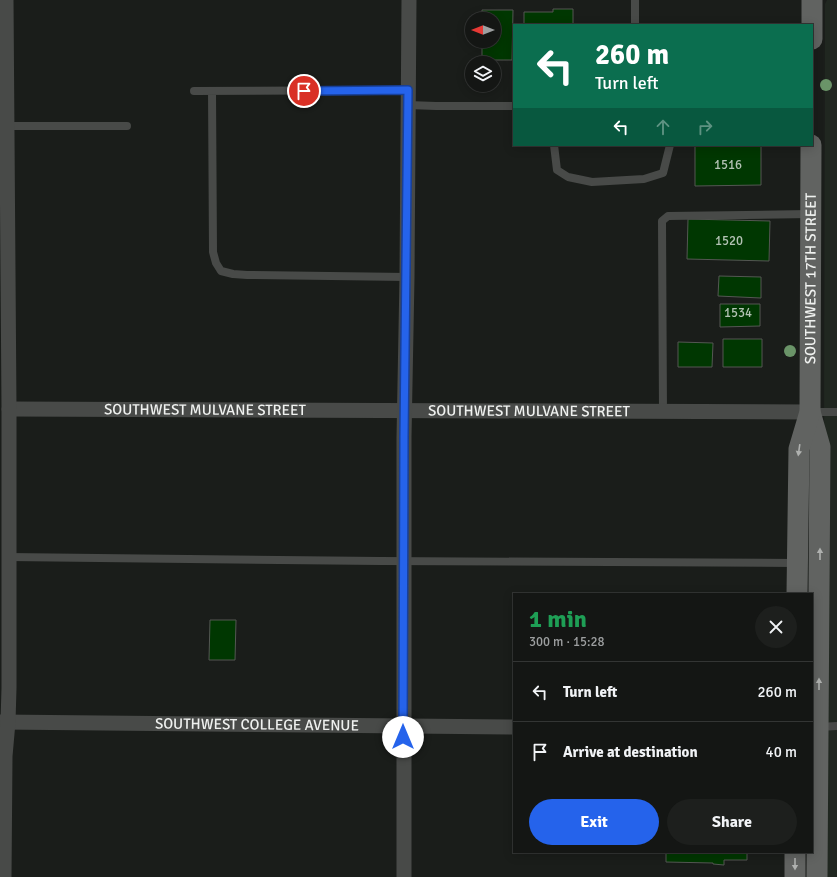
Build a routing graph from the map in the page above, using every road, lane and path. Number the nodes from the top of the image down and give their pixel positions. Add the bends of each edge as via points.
1 (6, 0) edge
2 (409, 0) edge
3 (634, 0) edge
4 (812, 0) edge
5 (635, 24) edge
6 (812, 24) edge
7 (3, 87) edge
8 (408, 90) junction
9 (194, 91) dead end
10 (212, 91) junction
11 (408, 105) junction
12 (513, 106) edge
13 (7, 126) junction
14 (127, 126) dead end
15 (554, 146) edge
16 (670, 146) edge
17 (811, 146) edge
18 (4, 213) edge
19 (811, 214) junction
20 (407, 277) junction
21 (4, 334) edge
22 (9, 409) junction
23 (405, 411) junction
24 (663, 412) junction
25 (810, 412) junction
26 (837, 412) edge
27 (4, 454) edge
28 (8, 557) junction
29 (404, 561) junction
30 (797, 563) junction
31 (797, 593) edge
32 (4, 722) edge
33 (403, 726) junction
34 (513, 727) edge
35 (828, 727) edge
36 (795, 853) edge
37 (4, 877) edge
38 (404, 877) edge
39 (795, 877) edge
40 (817, 877) edge

1 - 7 street
2 - 8 street
3 - 5 lane
4 - 6 main road
7 - 13 street
8 - 10 lane
8 - 11 street
9 - 10 lane
10 - 20 lane via 213,252 221,271 247,275
11 - 12 lane
11 - 20 street
13 - 14 lane
13 - 18 street
15 - 16 lane via 557,170 568,178 592,182 644,179 663,173
17 - 19 main road, SOUTHWEST 17TH STREET
18 - 21 street
19 - 24 lane via 668,216 662,221
19 - 25 main road, SOUTHWEST 17TH STREET
20 - 23 street
21 - 22 street
22 - 23 street, SOUTHWEST MULVANE STREET
22 - 27 street
23 - 24 street, SOUTHWEST MULVANE STREET
23 - 29 street
24 - 25 street, SOUTHWEST MULVANE STREET
25 - 26 lane
25 -> 30 main road, SOUTHWEST 17TH STREET via 799,449
35 -> 25 main road, SOUTHWEST 17TH STREET via 820,447
27 - 28 street
28 - 29 lane
28 - 32 street
29 - 30 lane
29 - 33 street
30 - 31 main road, SOUTHWEST 17TH STREET
32 - 33 street, SOUTHWEST COLLEGE AVENUE
32 - 37 street
33 - 34 street, SOUTHWEST COLLEGE AVENUE
33 - 38 street
35 - 40 main road, SOUTHWEST 17TH STREET
36 -> 39 main road

